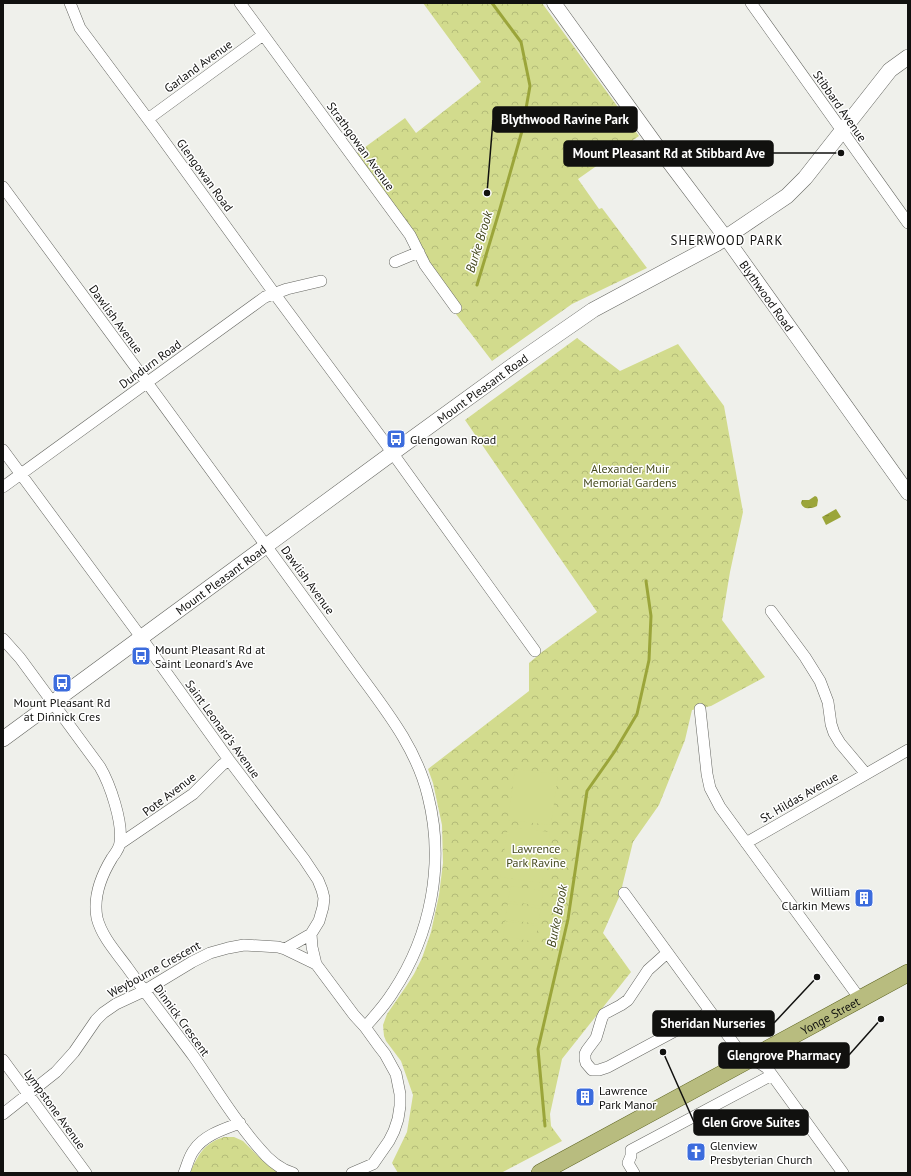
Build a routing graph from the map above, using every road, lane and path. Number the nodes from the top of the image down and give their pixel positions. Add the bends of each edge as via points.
1 (70, 3) edge
2 (240, 3) edge
3 (554, 3) edge
4 (751, 3) edge
5 (263, 35) junction
6 (908, 57) edge
7 (148, 119) junction
8 (841, 131) junction
9 (3, 187) edge
10 (908, 223) edge
11 (726, 238) junction
12 (418, 252) junction
13 (395, 262) dead end
14 (321, 281) dead end
15 (274, 293) junction
16 (456, 308) dead end
17 (147, 382) junction
18 (3, 450) edge
19 (392, 453) junction
20 (21, 474) junction
21 (3, 488) edge
22 (908, 493) edge
23 (266, 546) junction
24 (771, 611) dead end
25 (141, 638) junction
26 (3, 639) edge
27 (535, 651) dead end
28 (52, 702) junction
29 (700, 709) dead end
30 (3, 739) edge
31 (908, 750) edge
32 (229, 760) junction
33 (866, 774) junction
34 (120, 843) junction
35 (746, 843) junction
36 (624, 894) dead end
37 (311, 934) junction
38 (285, 949) junction
39 (668, 953) junction
40 (316, 964) junction
41 (908, 972) edge
42 (144, 991) junction
43 (860, 999) junction
44 (710, 1011) junction
45 (365, 1027) junction
46 (752, 1058) junction
47 (3, 1060) edge
48 (772, 1074) junction
49 (28, 1094) junction
50 (3, 1114) edge
51 (240, 1123) junction
52 (376, 1168) edge
53 (86, 1173) edge
54 (184, 1173) edge
55 (293, 1173) edge
56 (352, 1173) edge
57 (540, 1173) edge
58 (634, 1173) edge
59 (843, 1173) edge

1 - 7 street, Glengowan Road via 80,28
2 - 5 street, Strathgowan Avenue
3 - 11 street, Blythwood Road
4 - 8 street, Stibbard Avenue
5 - 7 street, Garland Avenue
5 - 12 street, Strathgowan Avenue via 410,235
6 - 8 main road, Mount Pleasant Road via 890,70
7 - 15 street, Glengowan Road
8 - 10 street, Stibbard Avenue
8 - 11 main road, Mount Pleasant Road via 795,189
9 - 17 street, Dawlish Avenue
11 - 19 main road, Mount Pleasant Road via 593,310
11 - 22 street, Blythwood Road
12 - 13 street
12 - 16 street, Strathgowan Avenue
14 - 15 street, Dundurn Road
15 - 17 street, Dundurn Road
15 - 19 street, Glengowan Road
17 - 20 street, Dundurn Road
17 - 23 street, Dawlish Avenue
18 - 20 street, Saint Leonard's Avenue
19 - 23 main road, Mount Pleasant Road
19 - 27 street, Glengowan Road
20 - 21 street, Dundurn Road
20 - 25 street, Saint Leonard's Avenue
23 - 25 main road, Mount Pleasant Road
23 - 45 street, Dawlish Avenue via 396,724 423,779 433,820 435,862 428,917 412,960 402,978
24 - 33 street via 820,681 828,702 834,733
25 - 28 main road, Mount Pleasant Road
25 - 32 street, Saint Leonard's Avenue
26 - 28 street
28 - 30 main road, Mount Pleasant Road
28 - 34 street via 100,767 107,781 118,817
29 - 35 street via 710,788 720,807
31 - 33 street, St. Hildas Avenue
32 - 34 street, Pote Avenue via 193,794
32 - 37 street, Saint Leonard's Avenue via 318,880 324,898 323,907 319,921
33 - 35 street, St. Hildas Avenue
34 - 42 street, Dinnick Crescent via 100,881 96,904 98,918 103,934
35 - 43 street
36 - 39 street
37 - 38 street
37 - 40 street
38 - 40 street, Weybourne Crescent
38 - 42 street, Weybourne Crescent via 251,945 219,950 192,962
39 - 44 street
39 - 44 street via 648,970 628,1000 604,1014 596,1038 585,1054 588,1067 595,1071 608,1066
40 - 45 street, Weybourne Crescent
41 - 43 main road, Yonge Street
42 - 49 street, Weybourne Crescent via 103,1013 62,1066
42 - 51 street, Dinnick Crescent
43 - 46 main road, Yonge Street
44 - 46 street via 737,1048
45 - 52 street, Weybourne Crescent via 396,1074 400,1094 398,1119
46 - 48 street
46 - 57 main road, Yonge Street
47 - 49 street, Lympstone Avenue
48 - 58 street via 631,1150 628,1163
48 - 59 street
49 - 50 street, Weybourne Crescent
49 - 53 street, Lympstone Avenue
51 - 54 street via 216,1133 198,1146
51 - 55 street, Dinnick Crescent via 269,1158 278,1166
52 - 56 street

